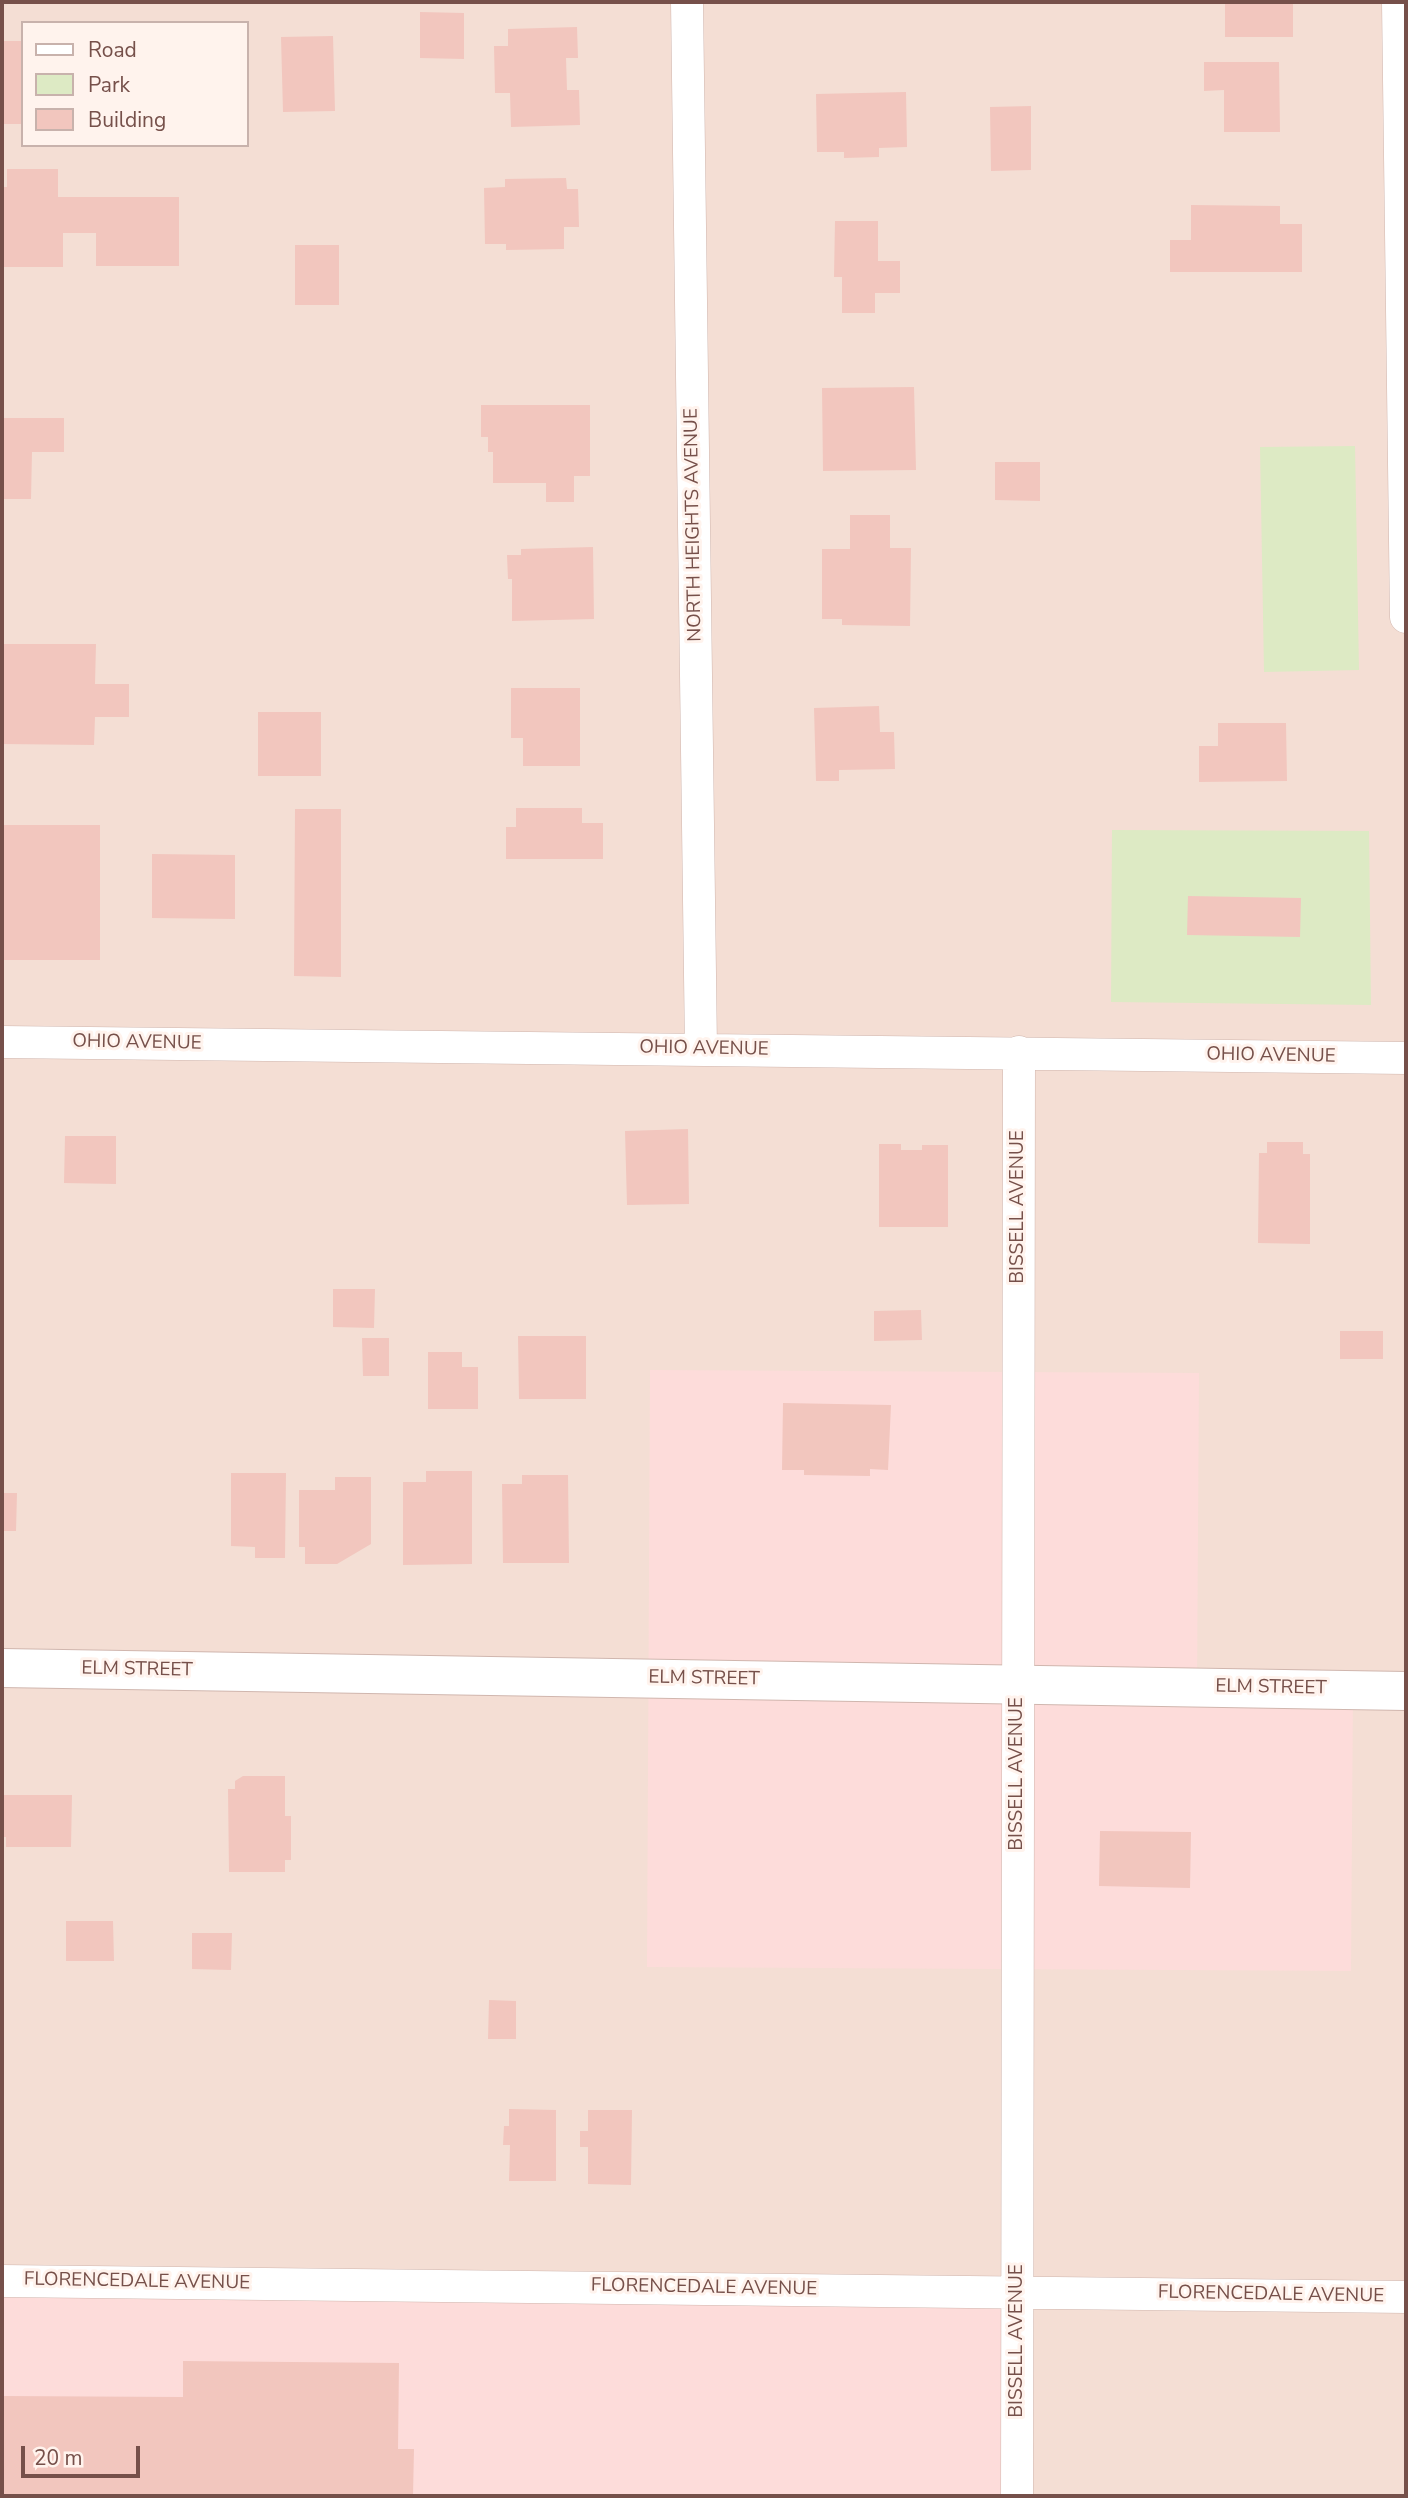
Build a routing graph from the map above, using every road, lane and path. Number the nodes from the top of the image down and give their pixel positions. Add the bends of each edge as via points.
1 (687, 2) edge
2 (1398, 2) edge
3 (1406, 617) edge
4 (2, 1042) edge
5 (701, 1049) junction
6 (1019, 1052) junction
7 (1406, 1058) edge
8 (2, 1668) edge
9 (1017, 1685) junction
10 (1406, 1690) edge
11 (2, 2281) edge
12 (1017, 2292) junction
13 (1406, 2297) edge
14 (1017, 2496) edge

1 - 5 street, NORTH HEIGHTS AVENUE
2 - 3 street
4 - 5 street, OHIO AVENUE
5 - 6 street, OHIO AVENUE
6 - 7 street, OHIO AVENUE
6 - 9 street, BISSELL AVENUE
8 - 9 street, ELM STREET
9 - 10 street, ELM STREET
9 - 12 street, BISSELL AVENUE
11 - 12 street, FLORENCEDALE AVENUE
12 - 13 street, FLORENCEDALE AVENUE
12 - 14 street, BISSELL AVENUE

